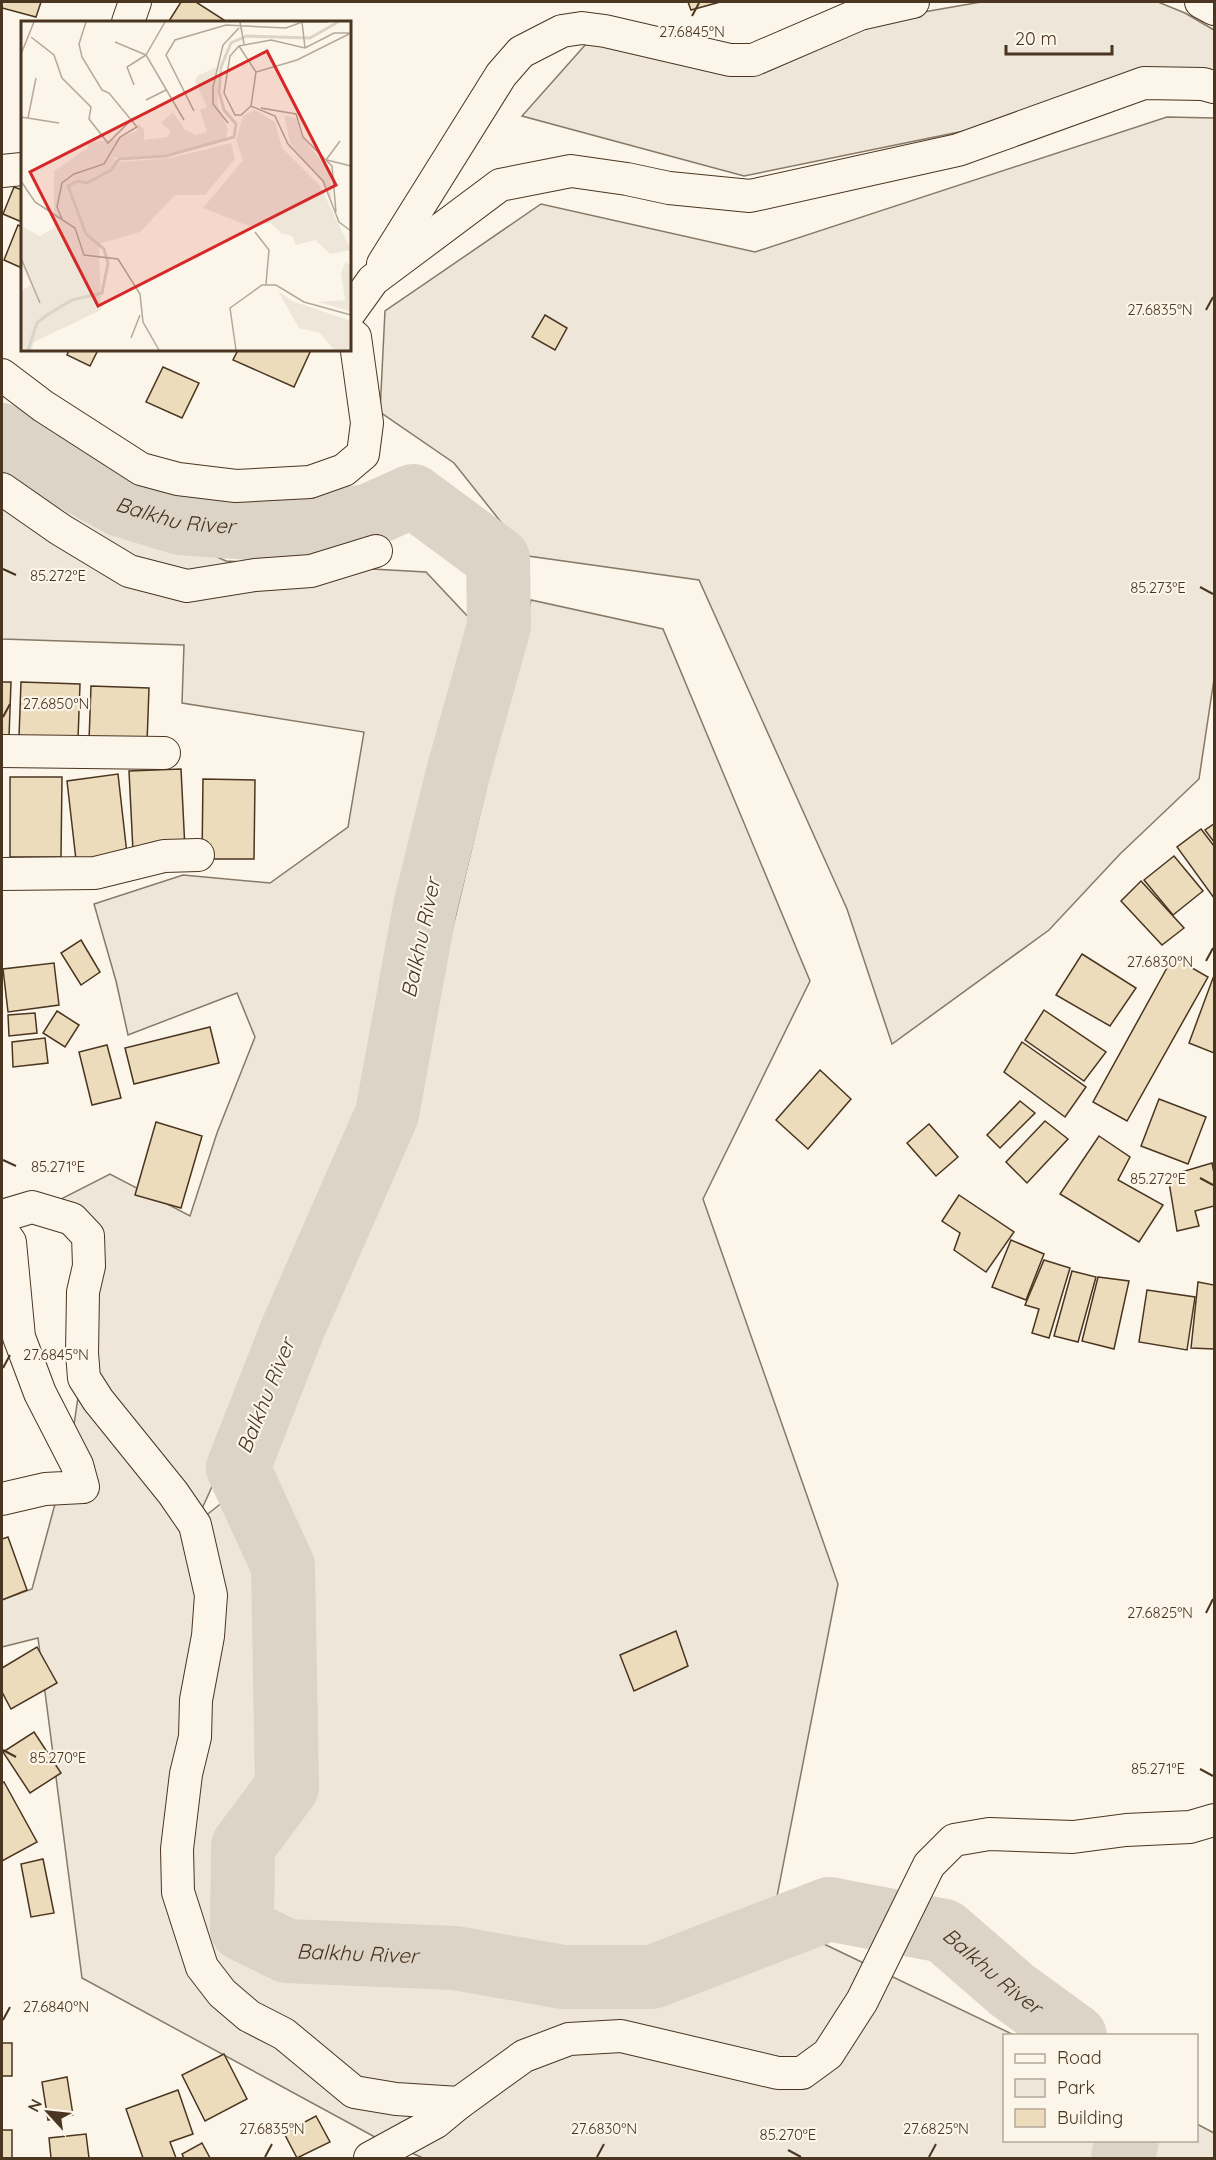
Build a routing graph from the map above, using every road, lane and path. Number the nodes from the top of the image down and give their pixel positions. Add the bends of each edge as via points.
1 (135, 2) edge
2 (913, 2) edge
3 (1201, 2) edge
4 (1215, 9) edge
5 (128, 21) edge
6 (1215, 87) edge
7 (21, 169) edge
8 (2, 171) edge
9 (373, 280) junction
10 (351, 311) edge
11 (351, 334) edge
12 (2, 375) edge
13 (2, 489) edge
14 (376, 551) dead end
15 (2, 751) edge
16 (164, 753) dead end
17 (198, 855) dead end
18 (2, 874) edge
19 (2, 1216) edge
20 (2, 1231) edge
21 (2, 1499) edge
22 (1215, 1820) edge
23 (459, 2103) junction
24 (370, 2158) edge

1 - 5 street
2 - 9 street via 860,14 753,60 730,60 582,28 562,31 521,52 501,75
3 - 4 street
6 - 9 street via 1144,83 958,150 750,196 669,188 571,171 500,185
7 - 8 street
9 - 10 street
11 - 12 street via 355,337 367,423 363,454 344,470 310,482 236,486 178,479 141,469
13 - 14 street via 129,571 187,586 311,571
15 - 16 street
17 - 18 street via 164,856 95,873
19 - 23 street via 32,1207 72,1219 88,1236 89,1266 83,1292 84,1378 195,1525 211,1595 177,1849 178,1892 202,1967 222,1993 249,2016 284,2034 354,2092
20 - 21 street via 10,1242 19,1337 40,1393 77,1465 82,1487 45,1489
22 - 23 street via 1190,1827 1073,1837 989,1834 954,1840 929,1865 862,2001 828,2054 802,2073 778,2073 621,2036 569,2039 524,2056
23 - 24 street via 436,2122

